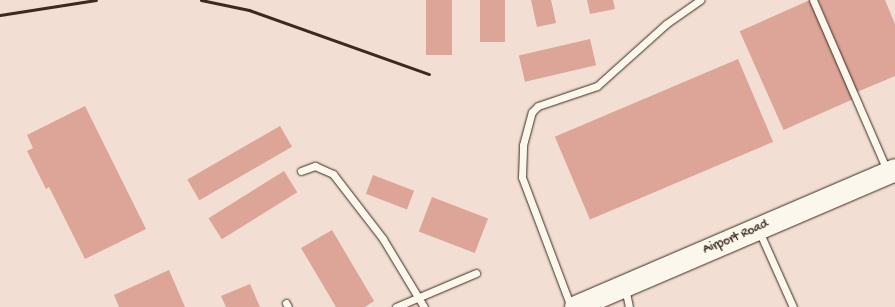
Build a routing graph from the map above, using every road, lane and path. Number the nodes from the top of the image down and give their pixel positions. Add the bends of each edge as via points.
1 (700, 0) edge
2 (813, 0) edge
3 (301, 171) dead end
4 (892, 171) edge
5 (758, 229) junction
6 (476, 273) dead end
7 (625, 286) junction
8 (416, 298) junction
9 (396, 307) edge
10 (424, 307) edge
11 (571, 307) edge
12 (576, 307) edge
13 (629, 307) edge
14 (793, 307) edge

1 - 11 lane via 666,24 597,86 538,106 532,112 523,145 522,177
2 - 4 lane
3 - 8 lane via 315,166 333,174 383,239
4 - 5 highway, Airport Road
5 - 7 highway, Airport Road
5 - 14 lane
6 - 8 lane
7 - 12 highway, Airport Road
7 - 13 lane
8 - 9 lane
8 - 10 lane

